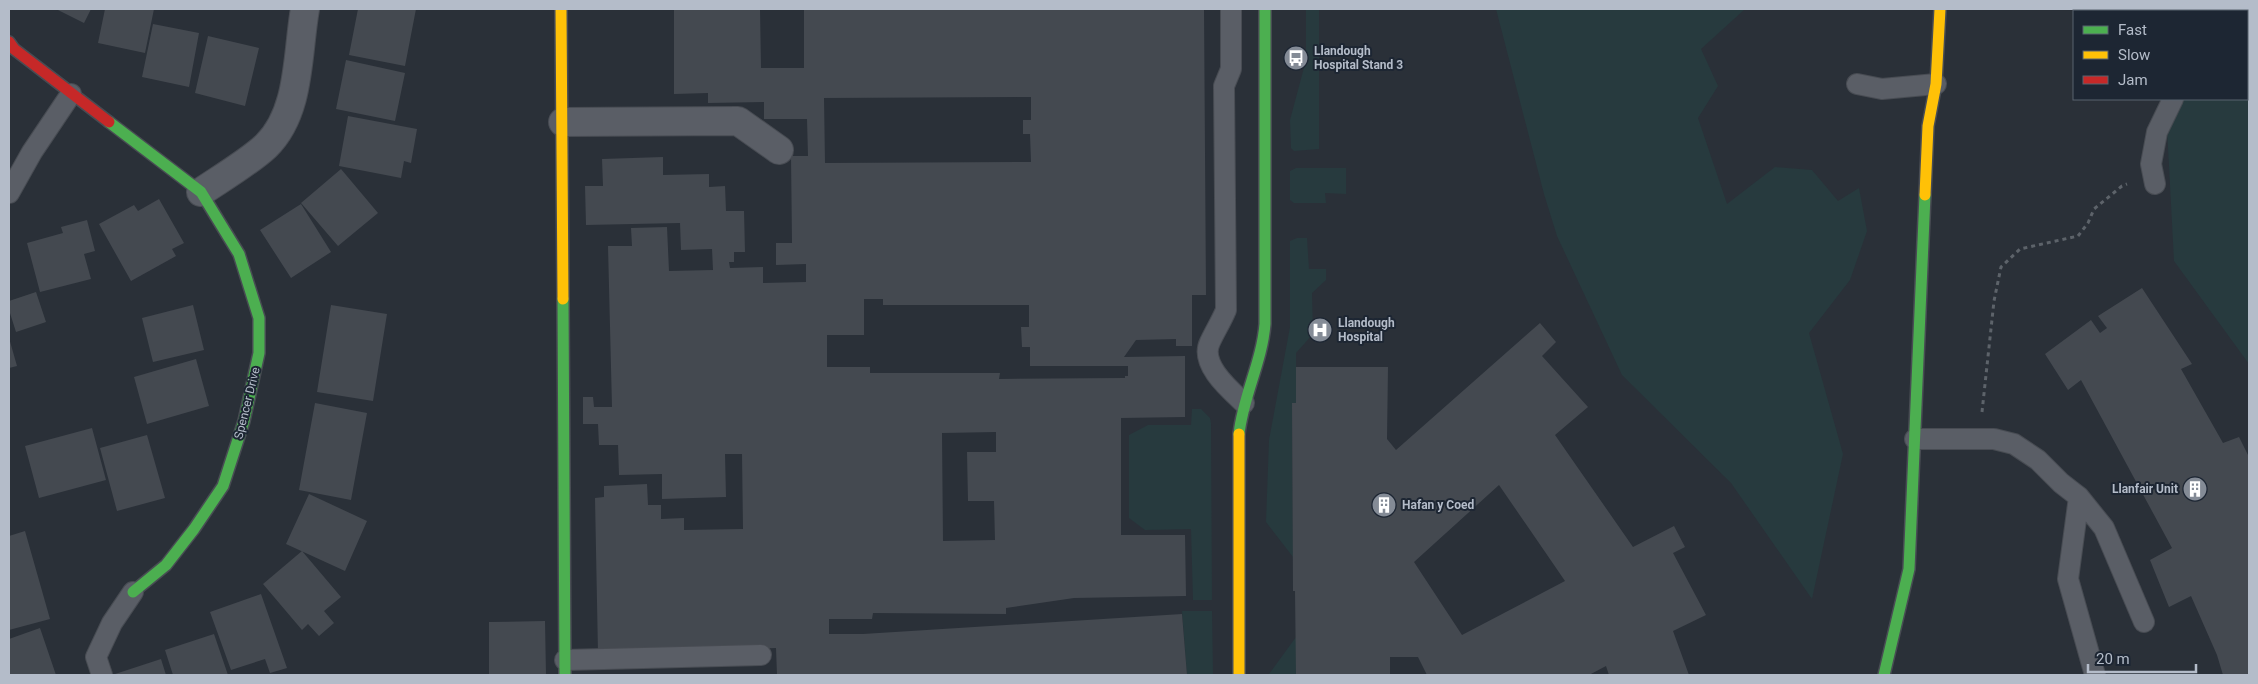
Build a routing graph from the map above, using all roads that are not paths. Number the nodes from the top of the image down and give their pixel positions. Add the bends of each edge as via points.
1 (305, 9) edge
2 (561, 9) edge
3 (1231, 9) edge
4 (1265, 9) edge
5 (1940, 9) edge
6 (9, 42) edge
7 (1857, 84) dead end
8 (1936, 84) junction
9 (71, 94) junction
10 (2173, 100) edge
11 (563, 122) junction
12 (779, 150) dead end
13 (2155, 180) road end
14 (9, 192) edge
15 (200, 192) junction
16 (1244, 403) junction
17 (1915, 440) junction
18 (2079, 497) junction
19 (133, 592) joint
20 (2144, 622) dead end
21 (761, 655) dead end
22 (565, 668) edge
23 (102, 675) edge
24 (1239, 675) edge
25 (1884, 675) edge
26 (2095, 675) edge

1 - 15 street via 294,89 284,122 266,145
2 - 11 street
3 - 16 lane via 1231,68 1224,86 1226,310 1209,343 1210,361 1219,379
4 - 16 street via 1265,324 1257,366
5 - 8 street
6 - 9 street, Spencer Drive
7 - 8 lane via 1882,89
8 - 17 street via 1928,126
9 - 14 lane
9 - 15 street, Spencer Drive
10 - 13 lane via 2157,132 2151,164
11 - 12 street via 738,121
11 - 22 street
15 - 19 street, Spencer Drive via 239,254 250,283 259,318 258,353 244,421 224,486 166,565
16 - 24 street via 1238,448
17 - 18 lane via 1994,439 2014,444 2038,460
17 - 25 street via 1909,569
18 - 20 lane via 2104,528
18 - 26 lane via 2068,578
19 - 23 lane via 112,623 96,657
21 - 22 lane

